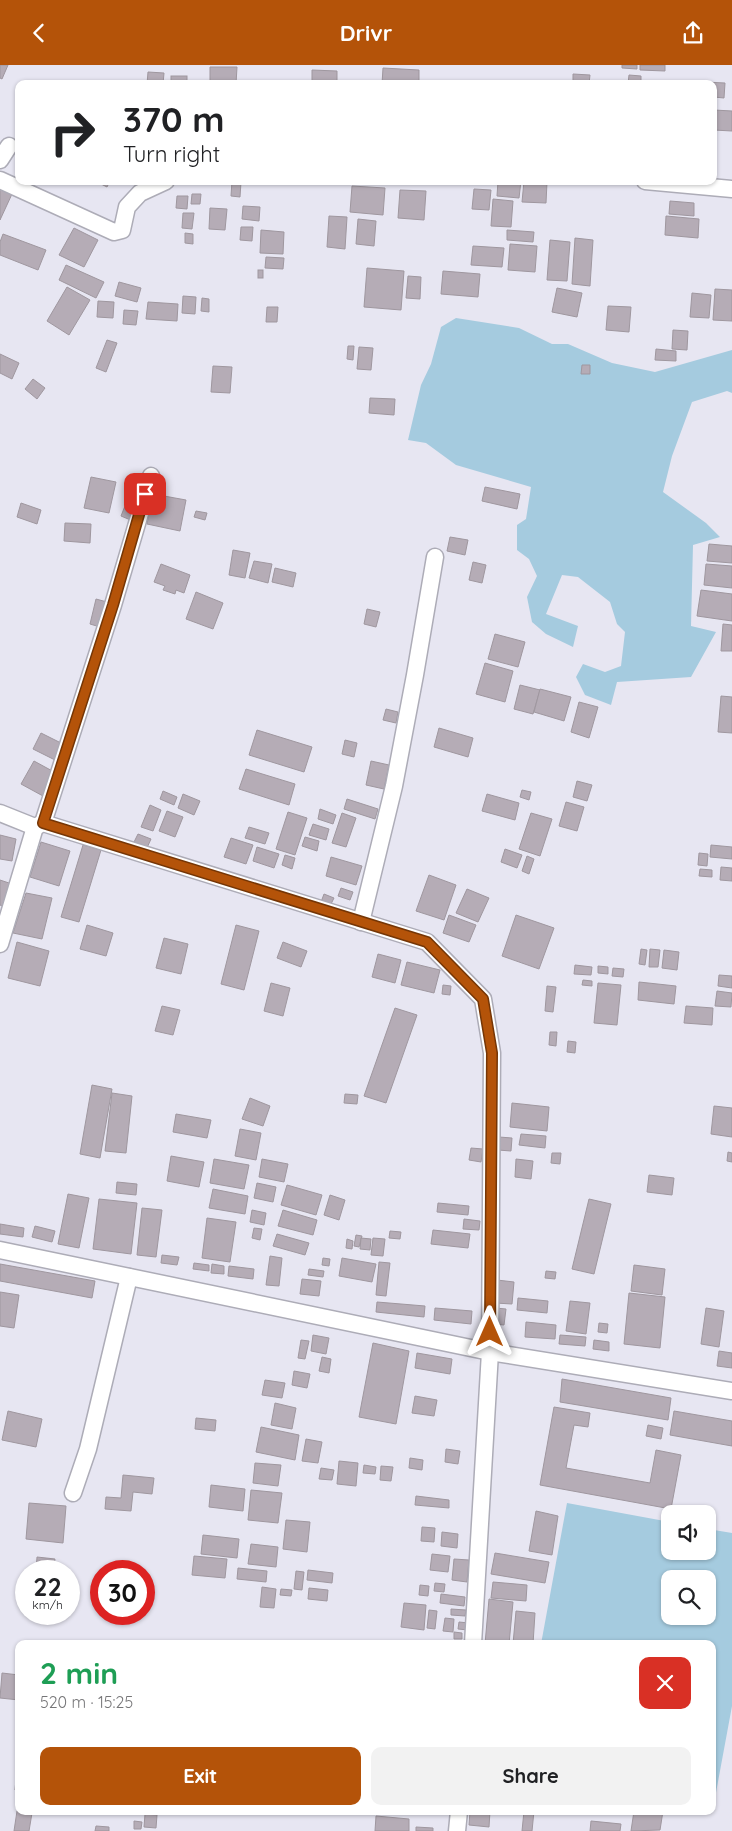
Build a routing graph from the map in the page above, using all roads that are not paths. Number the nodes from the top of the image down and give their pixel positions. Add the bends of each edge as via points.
1 (9, 146) dead end
2 (0, 160) edge
3 (0, 180) edge
4 (157, 185) edge
5 (688, 185) edge
6 (732, 189) edge
7 (151, 476) dead end
8 (435, 557) dead end
9 (0, 813) edge
10 (39, 825) junction
11 (361, 922) junction
12 (0, 944) edge
13 (0, 1251) edge
14 (128, 1277) junction
15 (490, 1352) junction
16 (732, 1391) edge
17 (72, 1493) dead end
18 (473, 1640) edge
19 (459, 1815) edge
20 (457, 1831) edge

1 - 2 street
3 - 4 street via 114,232 122,230 127,207 140,193
5 - 6 street
7 - 10 street via 113,605
8 - 11 street via 394,786
9 - 10 street
10 - 11 street
10 - 12 street
11 - 15 street via 427,942 483,999 492,1053
13 - 14 street
14 - 15 street
14 - 17 street via 88,1449
15 - 16 street
15 - 18 street
19 - 20 street

